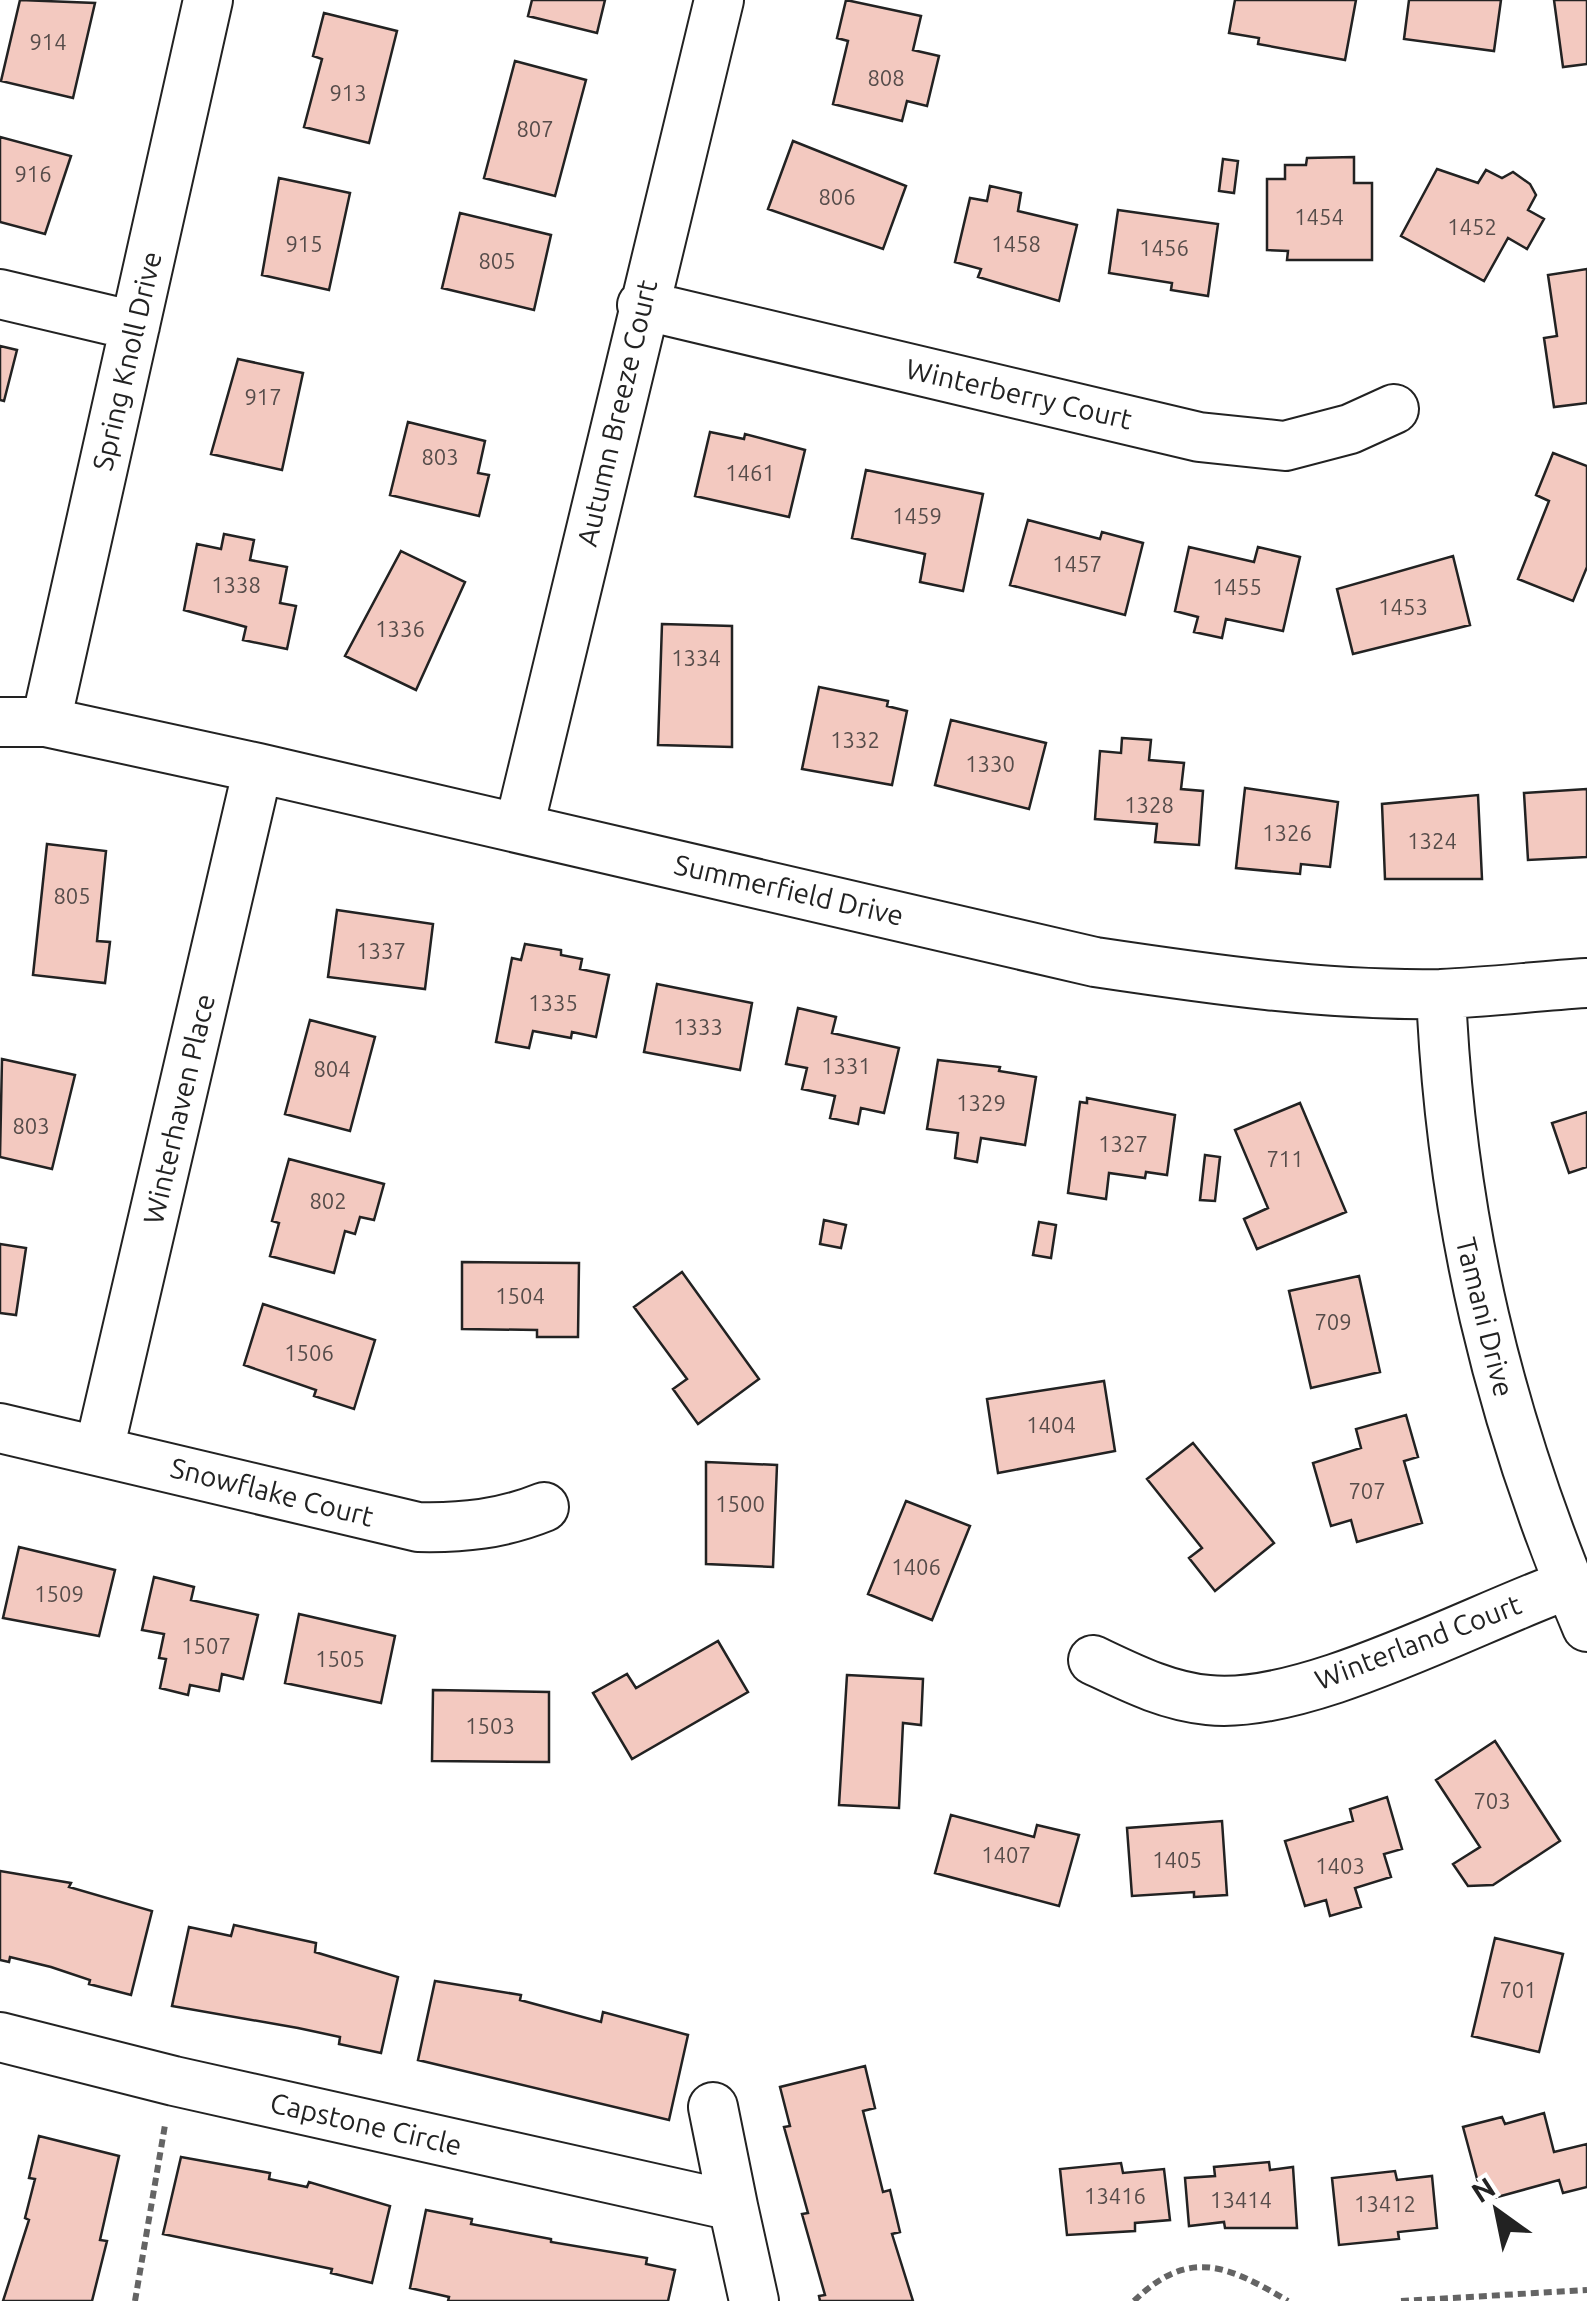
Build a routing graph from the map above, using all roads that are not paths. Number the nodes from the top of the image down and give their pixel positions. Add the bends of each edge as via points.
1 (208, 0) edge
2 (719, 0) edge
3 (0, 294) edge
4 (642, 305) junction
5 (134, 326) junction
6 (1394, 409) dead end
7 (23, 722) edge
8 (258, 768) junction
9 (519, 827) junction
10 (1587, 982) edge
11 (1440, 994) junction
12 (0, 1428) edge
13 (99, 1450) junction
14 (544, 1508) dead end
15 (1578, 1606) edge
16 (1092, 1660) dead end
17 (0, 2037) edge
18 (713, 2107) dead end
19 (732, 2206) junction
20 (754, 2301) edge

1 - 5 street, Spring Knoll Drive
2 - 4 street, Autumn Breeze Court
3 - 5 street
4 - 6 street, Winterberry Court via 1200,437 1286,446
4 - 9 street, Autumn Breeze Court
5 - 7 street, Spring Knoll Drive
7 - 8 street, Summerfield Drive
8 - 9 street, Summerfield Drive
8 - 13 street, Winterhaven Place
9 - 11 street, Summerfield Drive via 1095,962 1226,982
10 - 11 street, Summerfield Drive
11 - 15 street, Tamani Drive via 1465,1243 1496,1370
12 - 13 street, Snowflake Court
13 - 14 street, Snowflake Court via 418,1527 465,1528
15 - 16 street, Winterland Court via 1256,1698 1210,1701 1178,1694
17 - 19 street, Capstone Circle
18 - 19 street
19 - 20 street

